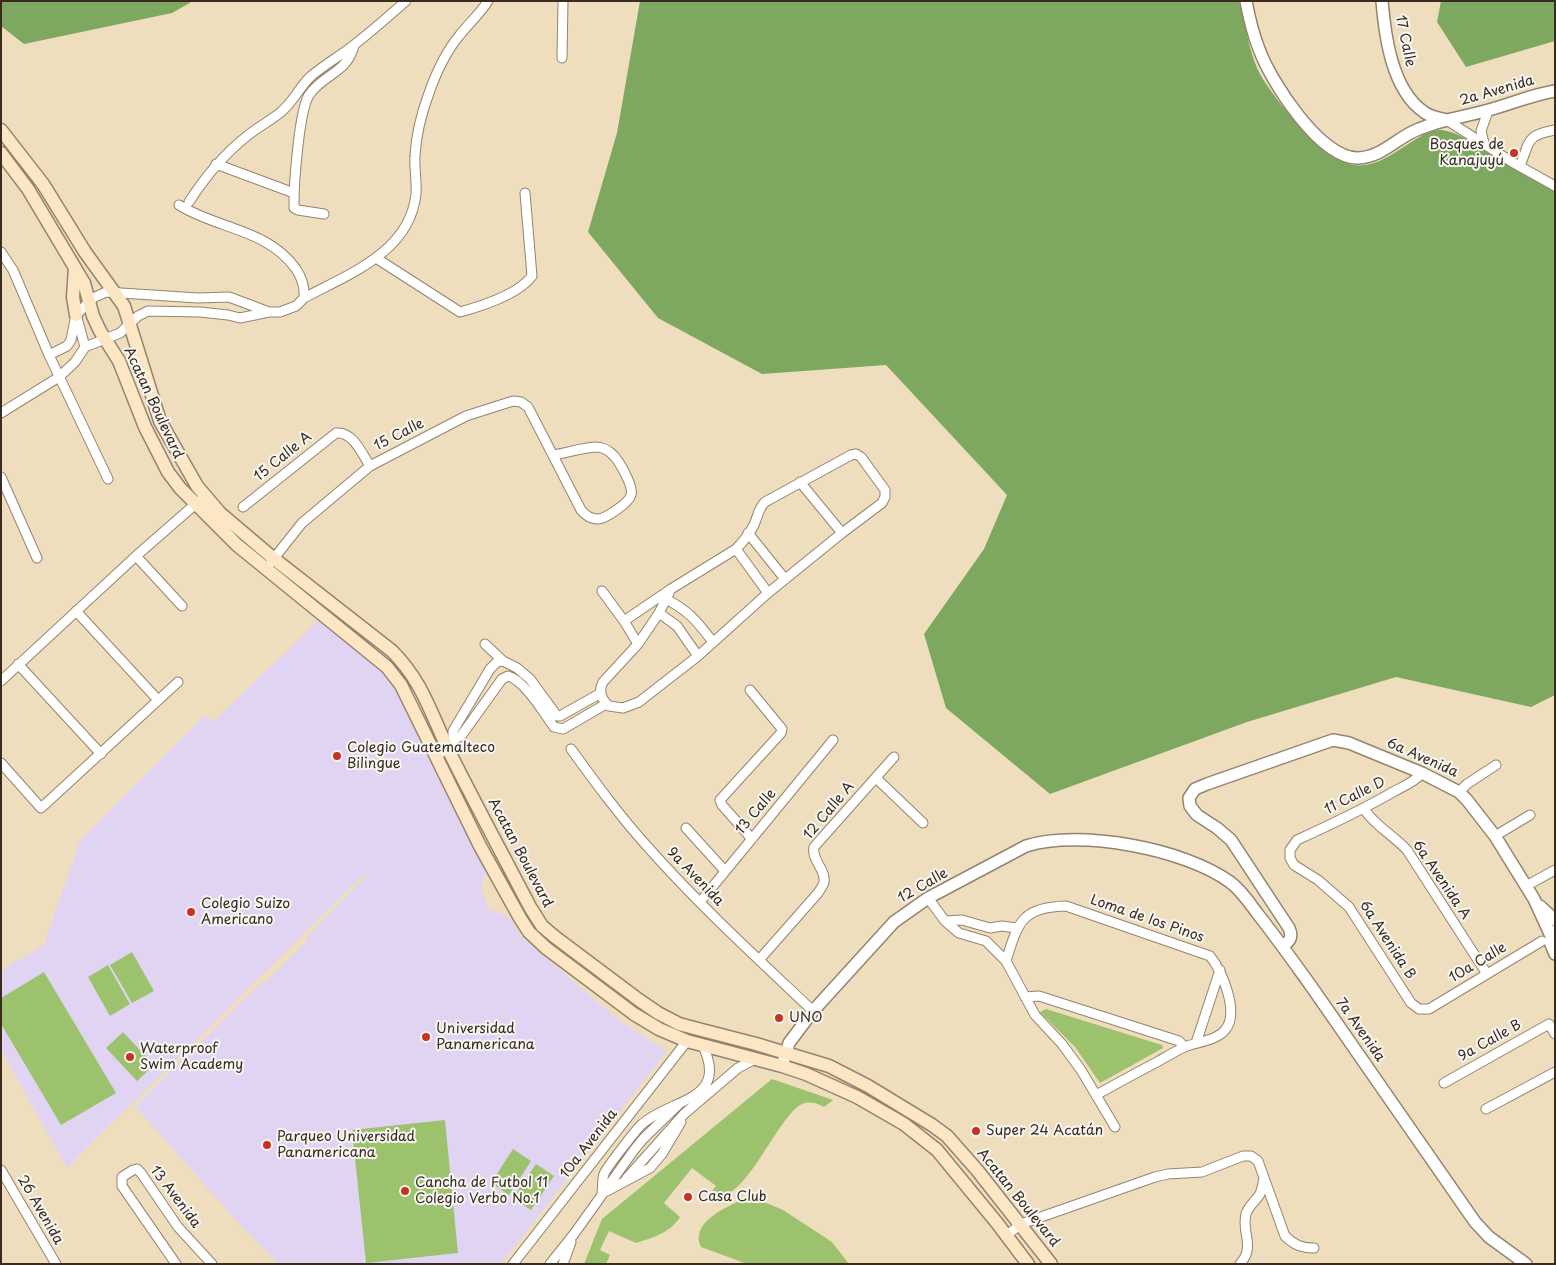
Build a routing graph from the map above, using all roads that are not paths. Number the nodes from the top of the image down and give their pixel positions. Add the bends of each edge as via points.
1 (406, 1) edge
2 (488, 1) edge
3 (562, 1) edge
4 (1246, 1) edge
5 (1382, 1) edge
6 (354, 45) junction
7 (562, 58) dead end
8 (1555, 91) edge
9 (291, 102) junction
10 (1417, 105) junction
11 (304, 108) junction
12 (1488, 111) junction
13 (1448, 120) junction
14 (1, 130) edge
15 (1416, 130) junction
16 (1555, 130) edge
17 (1484, 143) junction
18 (1, 153) edge
19 (216, 164) junction
20 (1520, 166) junction
21 (1555, 186) edge
22 (294, 193) junction
23 (525, 193) dead end
24 (189, 202) dead end
25 (179, 205) dead end
26 (324, 214) dead end
27 (1, 252) edge
28 (376, 258) junction
29 (75, 268) junction
30 (113, 292) junction
31 (304, 298) junction
32 (90, 301) junction
33 (269, 312) junction
34 (76, 315) junction
35 (130, 324) junction
36 (105, 338) junction
37 (85, 346) junction
38 (49, 355) junction
39 (59, 377) junction
40 (1, 414) edge
41 (553, 455) junction
42 (370, 466) junction
43 (1, 477) edge
44 (108, 479) dead end
45 (800, 482) junction
46 (205, 496) junction
47 (195, 504) junction
48 (242, 507) dead end
49 (748, 533) junction
50 (842, 533) junction
51 (736, 548) junction
52 (136, 556) junction
53 (37, 558) dead end
54 (273, 558) junction
55 (266, 570) junction
56 (785, 579) junction
57 (671, 589) junction
58 (602, 591) dead end
59 (768, 593) junction
60 (666, 598) junction
61 (182, 606) dead end
62 (76, 611) junction
63 (659, 613) junction
64 (624, 621) junction
65 (712, 642) junction
66 (485, 644) dead end
67 (638, 644) junction
68 (698, 656) junction
69 (503, 661) junction
70 (18, 664) junction
71 (524, 674) junction
72 (1, 680) edge
73 (515, 680) junction
74 (178, 682) dead end
75 (750, 690) dead end
76 (601, 693) junction
77 (158, 700) junction
78 (606, 704) junction
79 (833, 740) dead end
80 (451, 744) junction
81 (571, 749) dead end
82 (101, 754) junction
83 (436, 756) junction
84 (894, 757) dead end
85 (1, 763) edge
86 (1496, 765) dead end
87 (1422, 773) junction
88 (876, 778) junction
89 (1459, 792) junction
90 (1364, 809) junction
91 (1530, 815) dead end
92 (923, 823) dead end
93 (686, 828) dead end
94 (1495, 836) junction
95 (752, 838) junction
96 (1297, 840) joint
97 (1144, 847) joint
98 (1555, 870) edge
99 (725, 871) junction
100 (1526, 886) junction
101 (928, 898) junction
102 (1534, 900) junction
103 (700, 902) junction
104 (1555, 920) edge
105 (945, 921) junction
106 (990, 928) junction
107 (1016, 928) junction
108 (1549, 936) edge
109 (986, 941) junction
110 (1283, 946) junction
111 (1555, 954) edge
112 (759, 960) junction
113 (1006, 961) junction
114 (1220, 970) junction
115 (1487, 974) junction
116 (1025, 997) junction
117 (1429, 1009) joint
118 (813, 1011) junction
119 (1555, 1034) edge
120 (688, 1041) junction
121 (1196, 1043) junction
122 (702, 1044) junction
123 (1184, 1047) junction
124 (786, 1053) junction
125 (755, 1059) junction
126 (782, 1066) junction
127 (1555, 1072) edge
128 (1444, 1083) dead end
129 (1096, 1095) junction
130 (1486, 1109) dead end
131 (1115, 1127) dead end
132 (1, 1170) edge
133 (1264, 1178) junction
134 (10, 1185) junction
135 (1, 1189) edge
136 (602, 1193) junction
137 (1021, 1224) junction
138 (574, 1234) junction
139 (1007, 1235) junction
140 (1314, 1248) dead end
141 (56, 1264) edge
142 (176, 1264) edge
143 (212, 1264) edge
144 (513, 1264) edge
145 (550, 1264) edge
146 (563, 1264) edge
147 (1028, 1264) edge
148 (1051, 1264) edge
149 (1240, 1264) edge
150 (1526, 1264) edge

1 - 6 street
2 - 28 street via 458,36 428,94 415,155 416,194 411,214 397,239
3 - 7 street
4 - 15 street, 2a Avenida via 1258,48 1270,74 1305,123 1325,144 1341,154 1365,157 1388,149
5 - 10 street, 17 Calle via 1392,63 1406,92
6 - 9 street via 312,76
6 - 11 street via 348,62 311,93
8 - 12 street, 2a Avenida via 1535,94
9 - 11 street
9 - 19 street
10 - 13 street, 17 Calle via 1426,114
10 - 15 street via 1419,119
11 - 22 street
12 - 13 street, 2a Avenida
12 - 17 street via 1481,127
13 - 15 street, 2a Avenida
13 - 17 street
14 - 30 main road via 43,184
16 - 20 street via 1534,136
17 - 20 street
18 - 29 main road via 28,189
19 - 22 street
19 - 24 street
20 - 21 street
22 - 26 street via 294,208
23 - 28 street via 532,276 526,284 495,300 460,312
25 - 31 street via 192,214 247,232 270,244 287,257 301,276
27 - 38 street via 13,270
28 - 31 street
29 - 32 main road
29 - 34 main road via 73,297
30 - 32 street via 103,292
30 - 33 street via 229,297
30 - 35 main road via 126,311
31 - 33 street via 296,306
32 - 34 street
32 - 36 main road via 93,316
33 - 35 street via 240,318 200,312 148,311
34 - 37 street
34 - 38 street via 67,346
35 - 36 street via 120,333
35 - 46 main road, Acatan Boulevard via 160,421
36 - 37 street
36 - 47 main road, Acatan Boulevard via 119,361 144,427 168,472
37 - 39 street via 76,362
38 - 39 street
39 - 40 street
39 - 44 street
41 - 41 street, 15 Calle via 581,510 589,517 600,519 629,501 631,486 610,452 595,447
41 - 42 street, 15 Calle via 528,407 513,401 466,416
42 - 48 street, 15 Calle A via 350,437 343,433 332,435
42 - 54 street, 15 Calle via 302,522
43 - 53 street
45 - 49 street via 762,505
45 - 50 street
45 - 50 street via 851,455 861,457 885,490 885,497 882,503
46 - 47 street
46 - 54 main road, Acatan Boulevard
47 - 52 street
47 - 55 main road, Acatan Boulevard
49 - 51 street
49 - 56 street
50 - 56 street
51 - 57 street
51 - 59 street
52 - 61 street
52 - 62 street
54 - 55 street, 15 Calle
54 - 80 main road, Acatan Boulevard via 398,657 420,685
55 - 83 main road, Acatan Boulevard via 387,667 401,685
56 - 59 street
57 - 60 street
57 - 64 street
58 - 64 street
59 - 65 street
60 - 63 street
60 - 65 street via 693,616
62 - 70 street
62 - 77 street
63 - 67 street
63 - 68 street via 677,626
64 - 67 street
65 - 68 street
66 - 69 street
67 - 76 street via 603,682
68 - 78 street via 634,705 620,708
69 - 71 street
69 - 80 street via 490,669 453,731
70 - 72 street
70 - 82 street
71 - 73 street
71 - 76 street via 557,716
73 - 78 street via 554,727 563,729
73 - 80 street via 508,676 502,679 461,736
74 - 77 street
75 - 95 street via 782,729 781,733 720,800
76 - 78 street
77 - 82 street
79 - 95 street, 13 Calle
80 - 83 street
80 - 124 main road, Acatan Boulevard via 542,926 658,1013 680,1024
81 - 103 street, 9a Avenida via 646,845
82 - 85 street via 41,808
83 - 120 main road, Acatan Boulevard via 480,846 529,932 552,954 634,1014 660,1030
84 - 88 street, 12 Calle A
86 - 89 street
87 - 89 street, 6a Avenida
87 - 90 street, 11 Calle D
87 - 110 street, 6a Avenida via 1333,740 1194,789 1189,802 1195,813 1231,840 1289,928 1291,937
88 - 92 street
88 - 112 street, 12 Calle A via 814,847 824,882
89 - 94 street, 6a Avenida
90 - 96 street, 11 Calle D
90 - 115 street, 6a Avenida A via 1406,850
91 - 94 street
93 - 99 street
94 - 100 street, 6a Avenida
95 - 99 street, 13 Calle
96 - 117 street, 6a Avenida B via 1290,850 1294,865 1318,880 1349,907 1410,1003 1418,1009
97 - 101 street, 12 Calle via 1078,840 1040,842 1026,846
97 - 110 street, 7a Avenida via 1202,866 1229,881
98 - 100 street
99 - 103 street, 13 Calle
100 - 102 street, 6a Avenida
101 - 105 street
101 - 118 street, 12 Calle via 894,922
102 - 104 street, 6a Avenida
102 - 108 street, 6a Avenida
103 - 112 street, 9a Avenida
105 - 106 street via 962,920
105 - 109 street via 959,933
106 - 107 street
106 - 109 street
107 - 113 street
107 - 114 street, Loma de los Pinos via 1038,910 1066,906 1210,956
108 - 111 street, 6a Avenida
108 - 115 street, 10a Calle
109 - 113 street
110 - 150 street, 7a Avenida via 1475,1222 1488,1237
112 - 118 street, 9a Avenida
113 - 116 street
114 - 121 street
114 - 121 street via 1231,1008 1231,1020 1221,1034
115 - 117 street, 10a Calle
116 - 123 street via 1039,996 1180,1041
116 - 129 street via 1035,1015 1082,1070
118 - 124 street, 12 Calle via 792,1039
119 - 128 street, 9a Calle B via 1549,1024
120 - 122 main road, Acatan Boulevard
120 - 144 street, 10a Avenida
121 - 123 street
122 - 125 main road, Acatan Boulevard
122 - 136 street via 710,1067 702,1090 679,1104 643,1139
123 - 129 street
124 - 126 street, 12 Calle
124 - 137 main road, Acatan Boulevard via 829,1066 932,1125 947,1136
125 - 126 main road, Acatan Boulevard
125 - 136 street via 738,1068 684,1114 626,1179
126 - 139 main road, Acatan Boulevard via 857,1097 923,1137
127 - 130 street
129 - 131 street
132 - 134 street, 26 Avenida
133 - 137 street via 1258,1161 1251,1156 1243,1156 1202,1172 1155,1177
133 - 140 street via 1285,1236 1301,1248
133 - 149 street via 1261,1192 1245,1216 1247,1253
134 - 135 street
134 - 141 street, 26 Avenida
136 - 138 street
137 - 139 street
137 - 148 main road, Acatan Boulevard
138 - 145 street
138 - 146 street
139 - 147 main road, Acatan Boulevard
142 - 143 street, 13 Avenida via 122,1186 122,1177 133,1170 141,1173 178,1226

